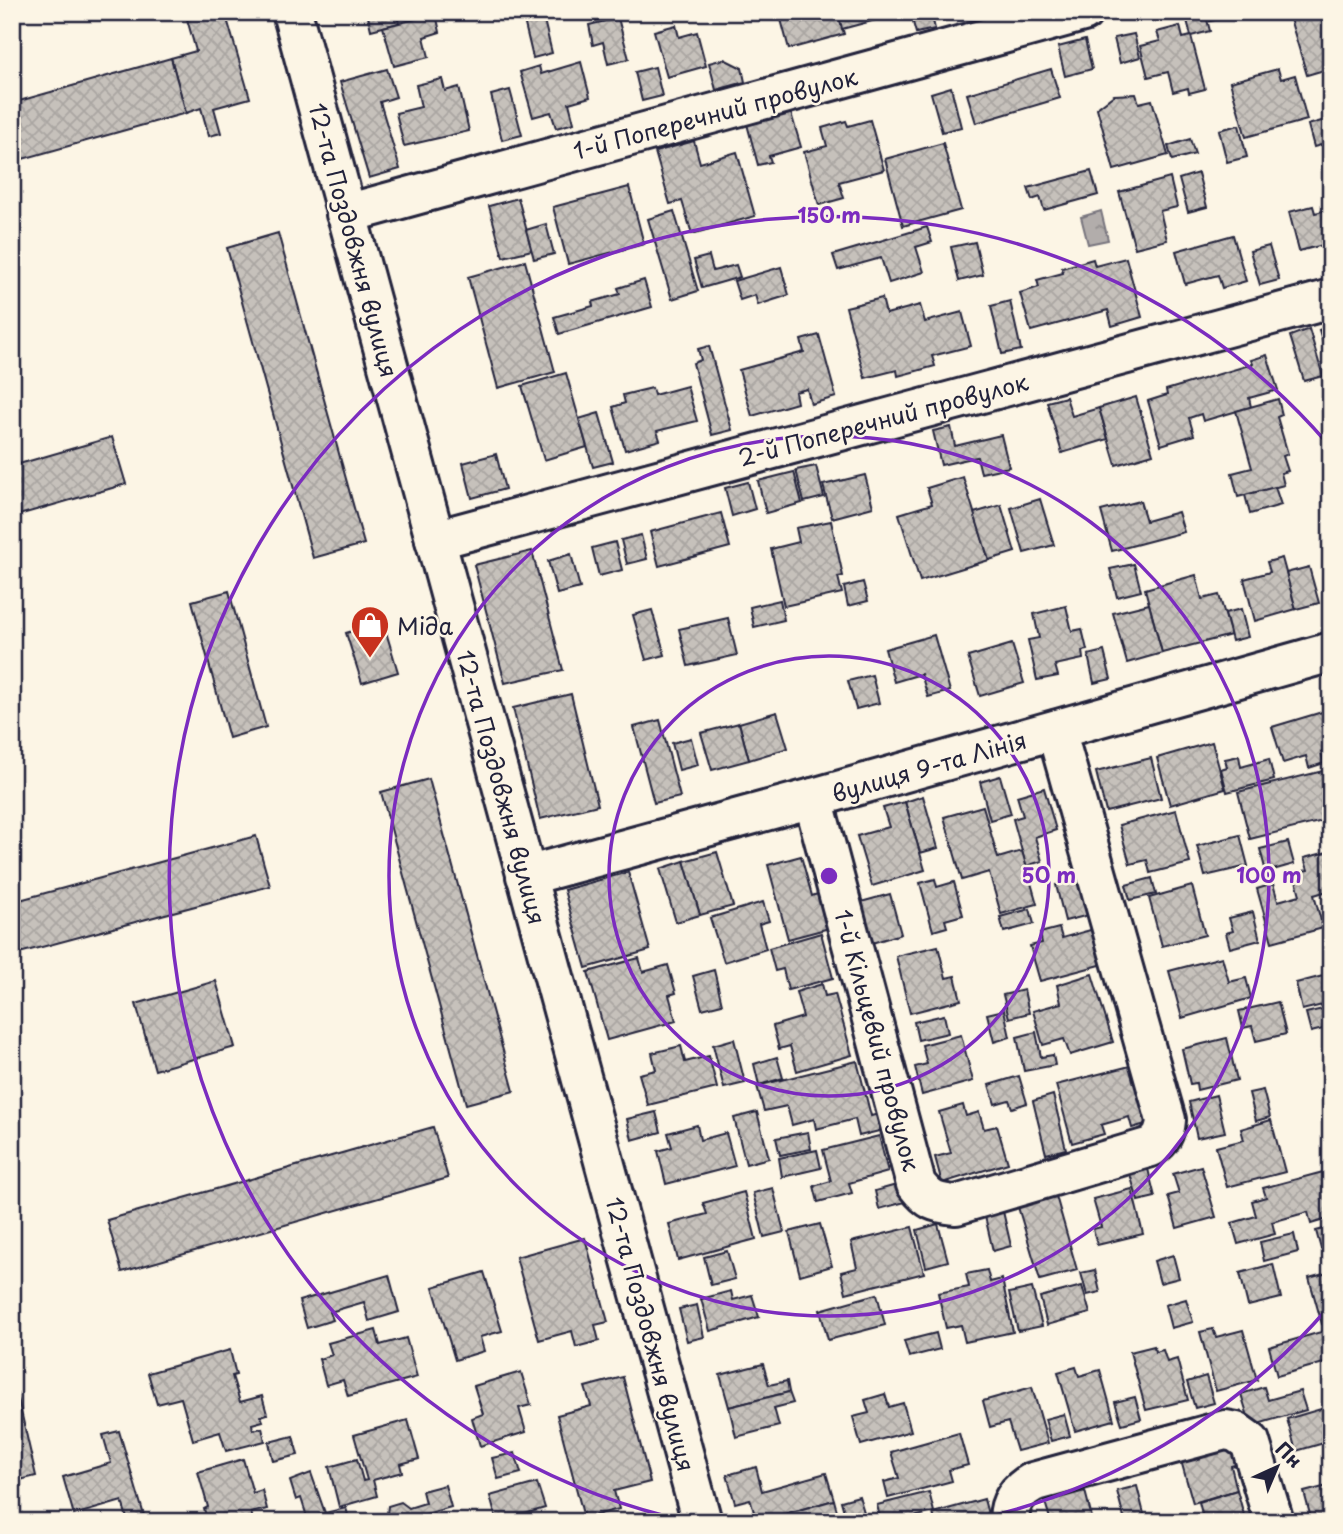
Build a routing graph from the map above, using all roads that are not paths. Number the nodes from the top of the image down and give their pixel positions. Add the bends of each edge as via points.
1 (292, 12) edge
2 (1083, 12) edge
3 (346, 214) junction
4 (1331, 299) edge
5 (435, 540) junction
6 (1331, 652) edge
7 (1056, 730) junction
8 (813, 798) junction
9 (526, 876) junction
10 (702, 1522) edge
11 (1010, 1522) edge
12 (1274, 1522) edge

1 - 3 street, 12-та Поздовжня вулиця
2 - 3 street, 1-й Поперечний провулок
3 - 5 street, 12-та Поздовжня вулиця
4 - 5 street, 2-й Поперечний провулок
5 - 9 street, 12-та Поздовжня вулиця
6 - 7 street, вулиця 9-та Лінія
7 - 8 street, вулиця 9-та Лінія
7 - 8 street, 1-й Кільцевий провулок via 1166,1120 1165,1131 1151,1147 956,1205 926,1198 916,1184
8 - 9 street, вулиця 9-та Лінія
9 - 10 street, 12-та Поздовжня вулиця
11 - 12 street via 1016,1494 1034,1482 1225,1430 1250,1442

